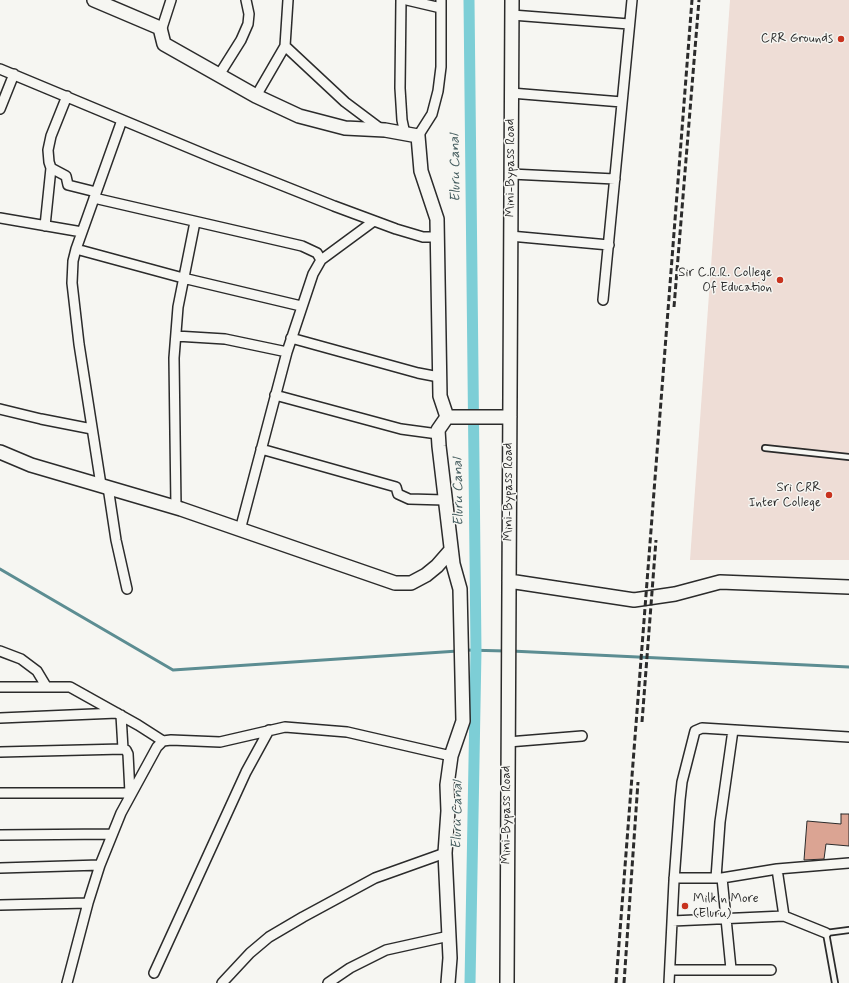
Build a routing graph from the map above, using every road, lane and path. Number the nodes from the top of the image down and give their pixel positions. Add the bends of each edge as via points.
1 (94, 0) edge
2 (171, 0) edge
3 (246, 0) edge
4 (288, 0) edge
5 (401, 0) edge
6 (407, 0) edge
7 (512, 0) edge
8 (632, 0) edge
9 (441, 4) edge
10 (512, 16) junction
11 (629, 24) junction
12 (161, 31) junction
13 (285, 46) junction
14 (0, 69) edge
15 (14, 74) junction
16 (219, 75) junction
17 (511, 93) junction
18 (66, 96) junction
19 (256, 96) junction
20 (622, 102) junction
21 (0, 110) edge
22 (122, 120) junction
23 (381, 130) junction
24 (405, 134) junction
25 (418, 136) junction
26 (51, 168) junction
27 (511, 174) junction
28 (615, 179) junction
29 (95, 195) junction
30 (0, 218) edge
31 (374, 221) junction
32 (195, 222) junction
33 (45, 226) junction
34 (82, 232) junction
35 (510, 236) junction
36 (437, 237) junction
37 (609, 245) junction
38 (76, 249) junction
39 (321, 260) junction
40 (183, 278) junction
41 (603, 300) dead end
42 (301, 306) junction
43 (176, 336) junction
44 (291, 338) junction
45 (287, 352) junction
46 (439, 377) junction
47 (276, 395) junction
48 (0, 409) edge
49 (447, 417) junction
50 (510, 417) junction
51 (92, 429) junction
52 (438, 434) junction
53 (765, 448) dead end
54 (261, 449) junction
55 (0, 452) edge
56 (849, 457) edge
57 (105, 486) junction
58 (445, 500) junction
59 (176, 507) junction
60 (240, 530) junction
61 (451, 550) junction
62 (509, 583) junction
63 (849, 587) edge
64 (127, 589) dead end
65 (0, 651) edge
66 (46, 686) junction
67 (0, 687) edge
68 (119, 714) junction
69 (0, 718) edge
70 (269, 730) junction
71 (733, 730) junction
72 (582, 736) dead end
73 (849, 737) edge
74 (163, 741) junction
75 (508, 742) junction
76 (123, 749) junction
77 (0, 752) edge
78 (451, 756) junction
79 (0, 792) edge
80 (130, 794) junction
81 (112, 834) junction
82 (0, 836) edge
83 (445, 853) junction
84 (849, 863) edge
85 (100, 865) junction
86 (0, 868) edge
87 (777, 870) junction
88 (674, 878) junction
89 (719, 878) junction
90 (88, 903) junction
91 (0, 905) edge
92 (784, 916) junction
93 (726, 920) junction
94 (672, 921) junction
95 (849, 930) edge
96 (826, 934) junction
97 (449, 936) junction
98 (731, 969) junction
99 (670, 970) junction
100 (770, 970) dead end
101 (154, 973) dead end
102 (68, 983) edge
103 (222, 983) edge
104 (328, 983) edge
105 (448, 983) edge
106 (507, 983) edge
107 (669, 983) edge
108 (835, 983) edge

1 - 12 street via 144,20
2 - 12 street
3 - 16 street via 248,24
4 - 13 street
5 - 24 street via 400,88
6 - 9 street
7 - 10 street, Mini-Bypass Road
8 - 11 street
9 - 25 street via 441,67 438,91 432,114
10 - 11 street
10 - 17 street, Mini-Bypass Road
11 - 20 street
12 - 16 street via 164,44
13 - 19 street
13 - 23 street
14 - 15 street
15 - 18 street
15 - 21 street
16 - 19 street
17 - 20 street
17 - 27 street, Mini-Bypass Road
18 - 22 street
18 - 26 street via 48,150
19 - 23 street via 299,116 345,128
20 - 28 street
22 - 29 street
22 - 31 street via 216,160
23 - 24 street
24 - 25 street
25 - 36 street via 420,171 437,219
26 - 29 street via 66,176 68,185
26 - 33 street
27 - 28 street
27 - 35 street, Mini-Bypass Road
28 - 37 street
29 - 32 street
29 - 34 street
30 - 33 street
31 - 36 street via 423,237
31 - 39 street
32 - 39 street via 302,246 317,253
32 - 40 street
33 - 34 street
34 - 38 street
35 - 37 street
35 - 50 street, Mini-Bypass Road
36 - 46 street
37 - 41 street
38 - 40 street
38 - 51 street via 72,283
39 - 42 street
40 - 42 street
40 - 43 street
42 - 44 street
43 - 45 street via 225,339
43 - 59 street
44 - 45 street
44 - 46 street
45 - 47 street
46 - 49 street via 440,396
47 - 52 street via 401,429
47 - 54 street
48 - 51 street
49 - 50 street
49 - 52 street
50 - 62 street, Mini-Bypass Road
51 - 57 street
52 - 58 street
53 - 56 lane
54 - 58 street via 396,487 398,494 409,499
54 - 60 street
55 - 57 street via 31,465
57 - 59 street
57 - 64 street
58 - 61 street
59 - 60 street
60 - 61 street via 394,583 411,583 426,575
61 - 78 street via 460,589 463,721
62 - 63 street via 634,600 675,594 720,582
62 - 75 street, Mini-Bypass Road
65 - 66 street via 21,659 37,671
66 - 67 street
66 - 68 street via 70,687
68 - 69 street
68 - 74 street
68 - 76 street
70 - 74 street via 220,742
70 - 78 street via 285,727 347,732
70 - 101 street via 246,772
71 - 73 street
71 - 88 street via 702,728 695,731 682,782
71 - 89 street via 722,807
72 - 75 street
74 - 80 street
75 - 106 street, Mini-Bypass Road
76 - 77 street
76 - 80 street via 128,754
78 - 83 street
79 - 80 street
80 - 81 street
81 - 82 street
81 - 85 street
83 - 97 street
83 - 103 street via 375,878 303,916 269,937
84 - 87 street
85 - 86 street
85 - 90 street
87 - 89 street
87 - 92 street
88 - 89 street
88 - 94 street
89 - 93 street
90 - 91 street
90 - 102 street
92 - 93 street
92 - 96 street
93 - 94 street
93 - 98 street
94 - 99 street
95 - 96 lane
96 - 108 lane
97 - 104 street via 386,950 350,968
97 - 105 street
98 - 99 street
98 - 100 street
99 - 107 street

